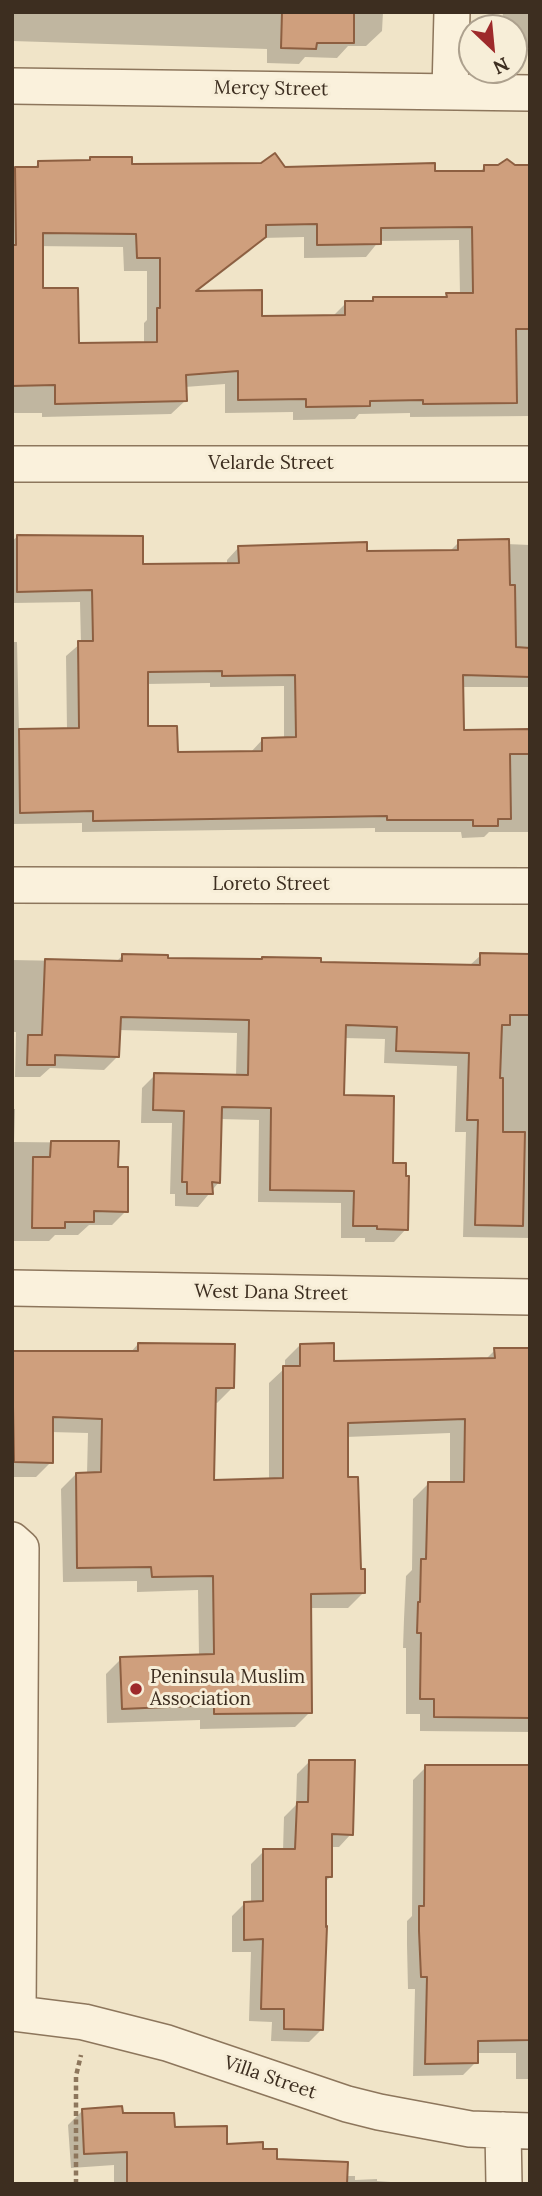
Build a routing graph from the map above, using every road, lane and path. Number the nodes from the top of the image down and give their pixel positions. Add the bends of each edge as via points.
1 (452, 12) edge
2 (12, 86) edge
3 (450, 91) junction
4 (530, 93) edge
5 (12, 464) edge
6 (530, 464) edge
7 (12, 885) edge
8 (530, 886) edge
9 (12, 1288) edge
10 (530, 1297) edge
11 (12, 1540) edge
12 (15, 2013) edge
13 (89, 2024) junction
14 (516, 2130) edge
15 (76, 2184) edge
16 (504, 2184) edge

1 - 3 street
2 - 3 street, Mercy Street
3 - 4 street, Mercy Street
5 - 6 street, Velarde Street
7 - 8 street, Loreto Street
9 - 10 street, West Dana Street
11 - 12 street via 21,1548
12 - 13 street, Villa Street
13 - 14 street, Villa Street via 167,2043 358,2107 470,2129
13 - 15 path via 76,2076
14 - 16 street

